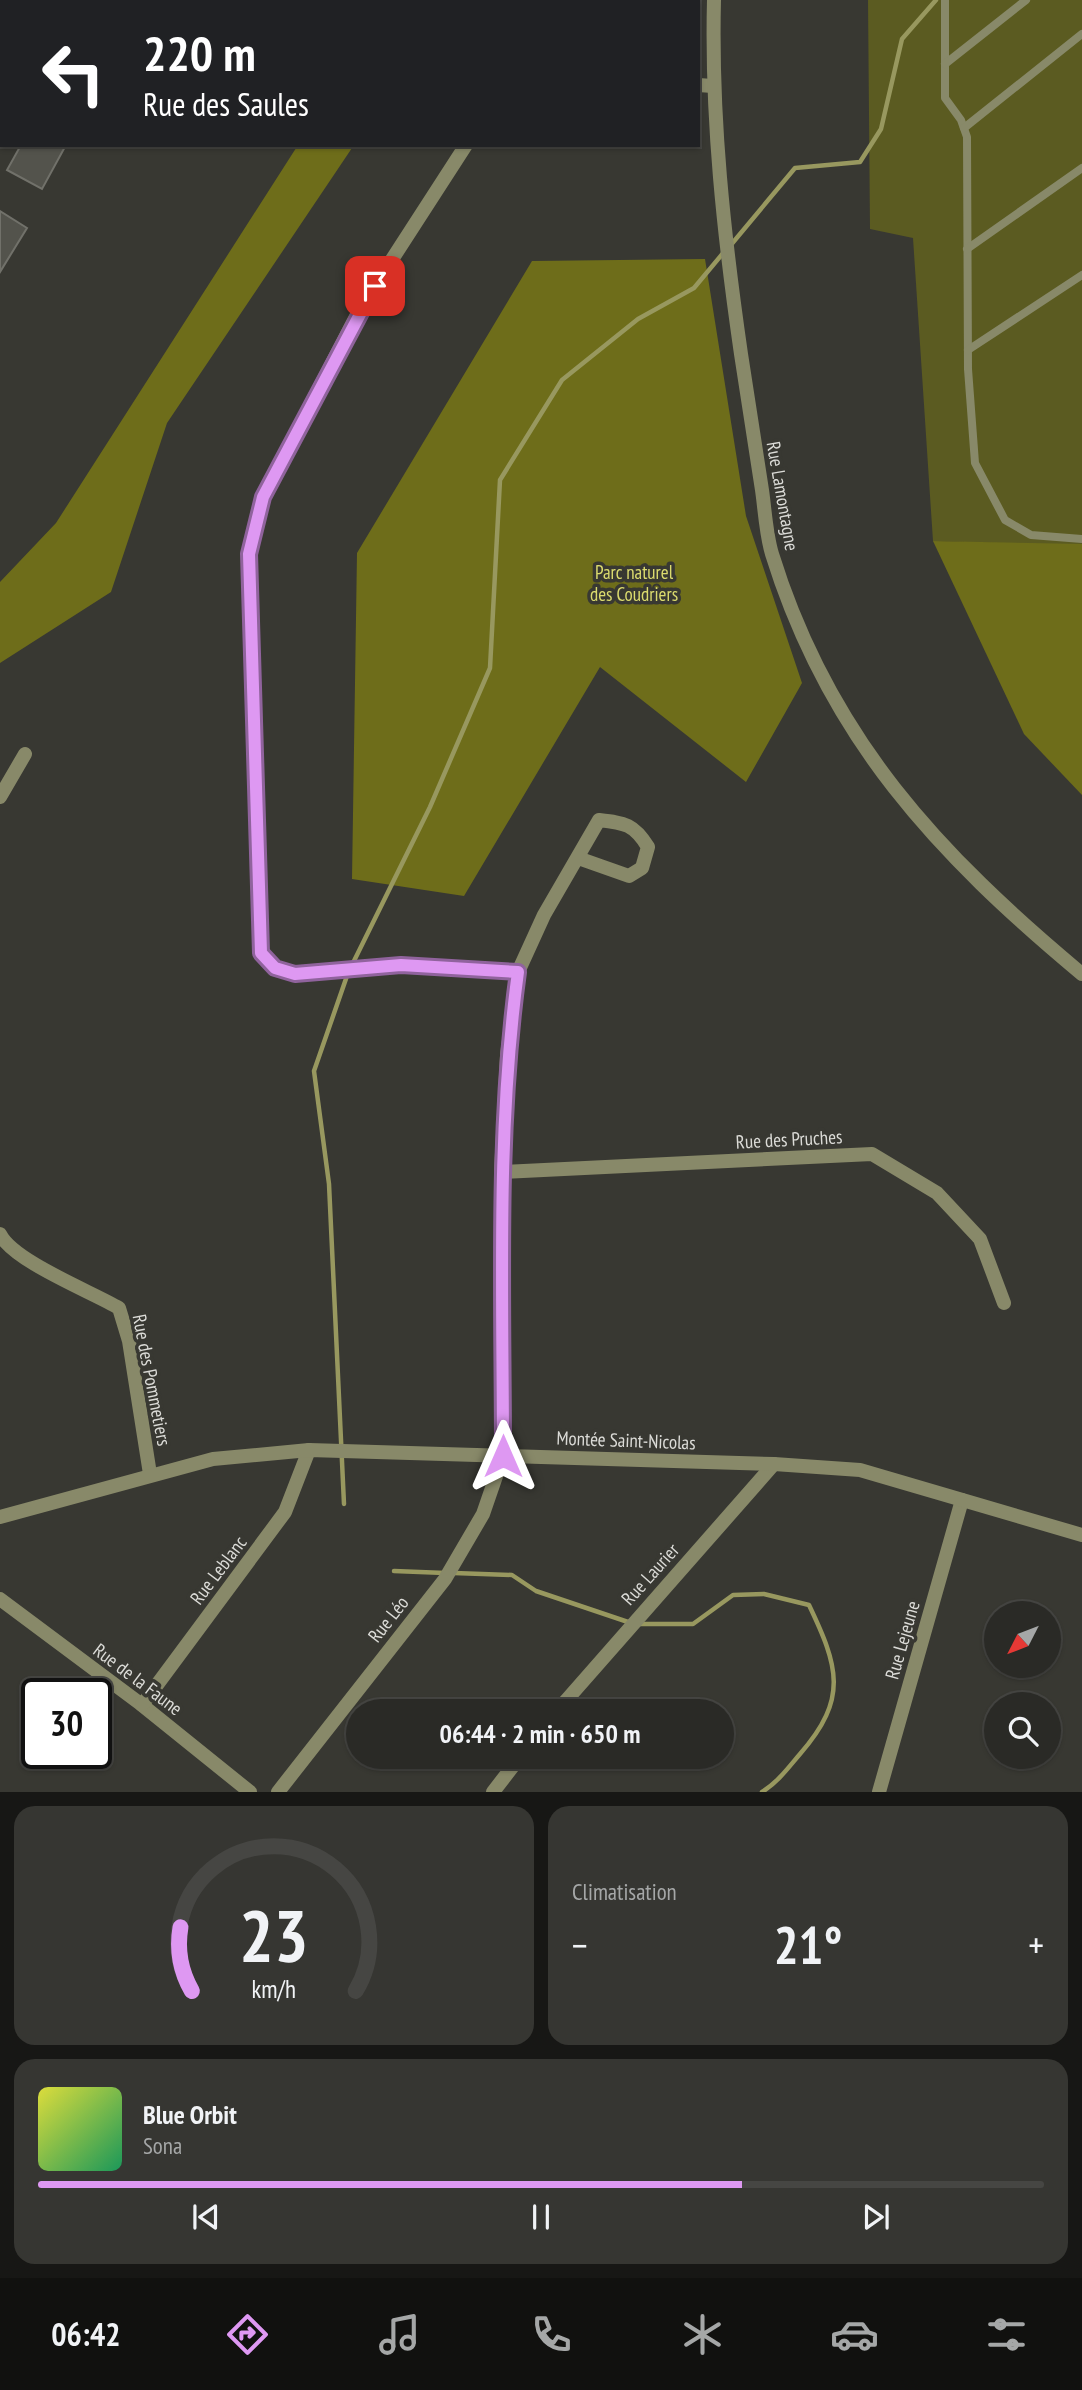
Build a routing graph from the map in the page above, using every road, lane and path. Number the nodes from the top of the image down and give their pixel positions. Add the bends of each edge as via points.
1 (715, 0) edge
2 (945, 0) edge
3 (1026, 0) edge
4 (1082, 34) edge
5 (945, 64) junction
6 (706, 85) edge
7 (964, 128) junction
8 (465, 147) edge
9 (1082, 168) edge
10 (967, 249) junction
11 (1082, 275) edge
12 (968, 349) junction
13 (1082, 539) edge
14 (25, 754) dead end
15 (0, 796) edge
16 (578, 858) junction
17 (518, 972) junction
18 (1082, 974) edge
19 (502, 1172) junction
20 (0, 1234) edge
21 (1004, 1303) dead end
22 (309, 1450) junction
23 (503, 1456) junction
24 (774, 1464) junction
25 (150, 1474) junction
26 (962, 1500) junction
27 (0, 1517) edge
28 (1082, 1535) edge
29 (0, 1599) edge
30 (567, 1699) edge
31 (142, 1705) junction
32 (510, 1769) edge
33 (250, 1791) edge
34 (278, 1791) edge
35 (493, 1791) edge
36 (879, 1791) edge

1 - 6 street, Rue Lamontagne
2 - 5 lane
3 - 5 lane
4 - 7 lane
5 - 7 lane via 945,98
6 - 18 street, Rue Lamontagne via 724,240 771,552 806,647 853,735 916,817 1009,913
7 - 10 lane
8 - 17 street via 360,309 263,497 249,554 261,953 275,968 295,974 401,965
9 - 10 lane
10 - 12 lane
11 - 12 lane
12 - 13 lane via 975,463 1005,520 1031,535
14 - 15 street
16 - 16 street, Rue Léo via 629,876 642,867 648,847 638,830 599,820
16 - 17 street, Rue Léo via 544,915
17 - 19 street, Rue Léo via 507,1055
19 - 21 street, Rue des Pruches via 872,1154 937,1193 980,1239
19 - 23 street, Rue Léo
20 - 25 street, Rue des Pommetiers via 43,1270 119,1308 129,1342
22 - 23 street, Montée Saint-Nicolas
22 - 25 street, Montée Saint-Nicolas via 213,1459
22 - 31 street, Rue Leblanc via 285,1512
23 - 24 street, Montée Saint-Nicolas
23 - 34 street, Rue Léo via 483,1514 445,1579
24 - 26 street, Montée Saint-Nicolas via 860,1470
24 - 30 street, Rue Laurier
25 - 27 street, Montée Saint-Nicolas
26 - 28 street, Montée Saint-Nicolas
26 - 36 street, Rue Lejeune
29 - 31 street, Rue de la Faune
31 - 33 street, Rue de la Faune
32 - 35 street

